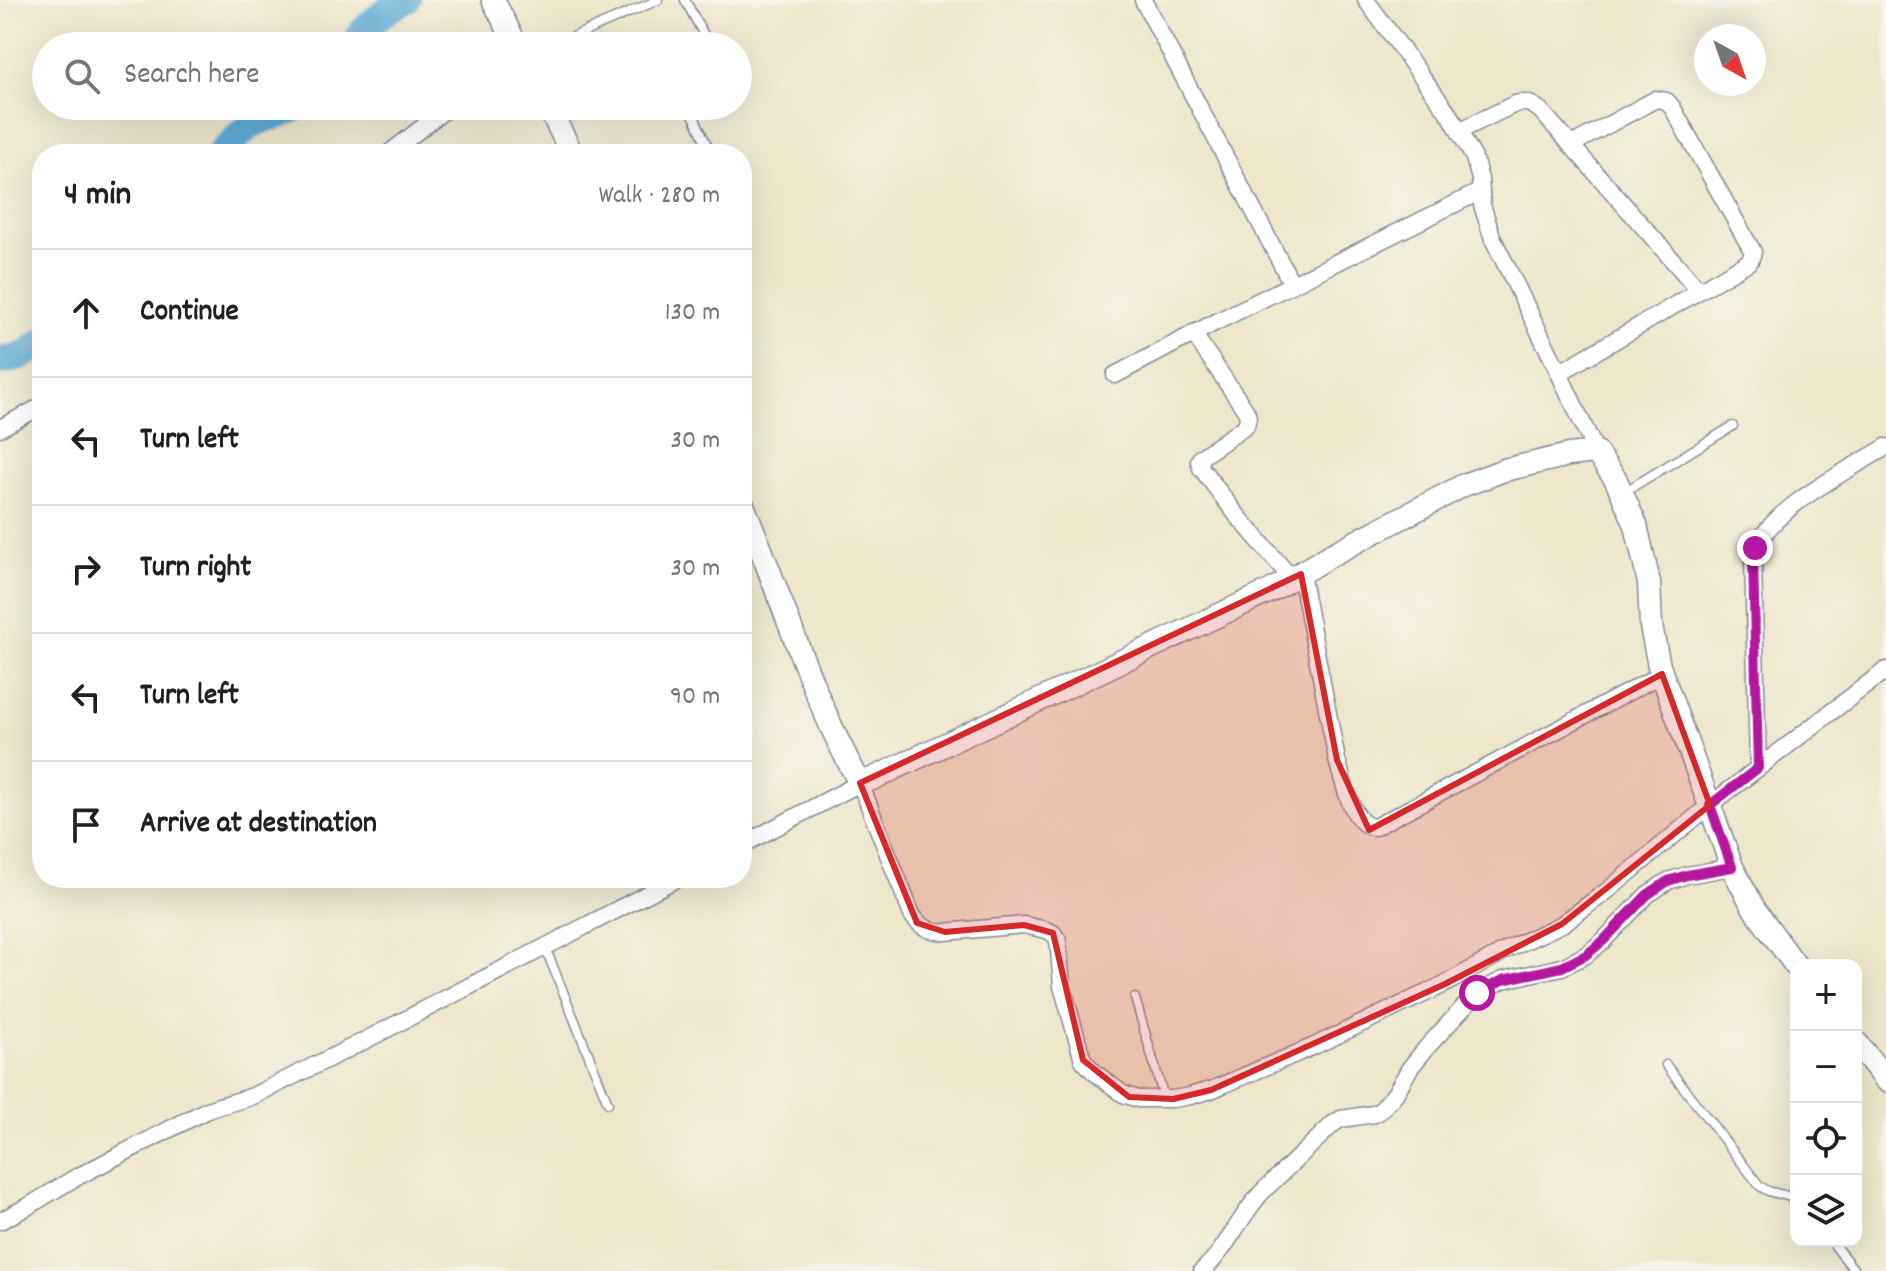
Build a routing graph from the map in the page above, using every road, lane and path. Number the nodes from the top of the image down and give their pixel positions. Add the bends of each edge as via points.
1 (493, 0) edge
2 (658, 0) edge
3 (685, 0) edge
4 (1143, 0) edge
5 (1366, 0) edge
6 (510, 32) edge
7 (584, 32) edge
8 (702, 32) edge
9 (432, 120) edge
10 (555, 120) edge
11 (696, 120) edge
12 (1459, 131) junction
13 (401, 144) edge
14 (567, 144) edge
15 (706, 144) edge
16 (1571, 145) junction
17 (1481, 191) junction
18 (1292, 284) junction
19 (1699, 290) junction
20 (1193, 333) junction
21 (1559, 373) junction
22 (1115, 375) dead end
23 (32, 411) edge
24 (1733, 426) dead end
25 (0, 428) edge
26 (1886, 447) edge
27 (1596, 452) junction
28 (1622, 493) junction
29 (752, 528) edge
30 (1296, 576) junction
31 (1886, 670) edge
32 (1662, 674) junction
33 (1758, 768) junction
34 (860, 783) junction
35 (1710, 805) junction
36 (752, 840) edge
37 (1732, 867) junction
38 (659, 888) edge
39 (545, 946) junction
40 (1791, 959) edge
41 (1135, 998) dead end
42 (1862, 1050) edge
43 (1666, 1065) dead end
44 (1886, 1080) edge
45 (1165, 1099) junction
46 (608, 1103) dead end
47 (1790, 1196) edge
48 (0, 1221) edge
49 (1836, 1247) edge
50 (1202, 1271) edge
51 (1855, 1271) edge

1 - 6 street
2 - 7 lane
3 - 8 lane
4 - 18 street
5 - 12 street
9 - 13 street
10 - 14 street
11 - 15 lane
12 - 16 street via 1525,102 1541,111
12 - 17 street via 1474,158
16 - 19 street
16 - 19 street via 1656,99 1667,101 1753,252 1750,261
17 - 18 street
17 - 21 street via 1493,239
18 - 20 street
19 - 21 street
20 - 22 street
20 - 30 street via 1248,417 1246,426 1201,457 1201,468 1236,514
21 - 27 street
23 - 25 street
24 - 28 lane
26 - 33 street via 1780,515 1755,548
27 - 28 street
27 - 30 street via 1504,470 1464,485
28 - 32 street via 1636,525 1649,583 1651,626
29 - 34 street via 811,678
30 - 32 street via 1337,760 1358,817 1370,828
30 - 34 street
31 - 33 street
32 - 35 street
33 - 35 street
34 - 36 street
34 - 45 street via 917,923 945,932 1024,925 1053,933 1083,1060 1123,1094
35 - 37 street
35 - 45 street via 1562,924 1312,1047 1211,1090
37 - 40 street
37 - 50 street via 1668,881 1586,955 1477,993 1427,1047 1388,1104 1374,1114 1333,1124 1261,1193
38 - 39 street
39 - 46 lane
39 - 48 street via 253,1096 205,1111
41 - 45 lane
42 - 44 street
43 - 47 lane via 1759,1185
49 - 51 lane

